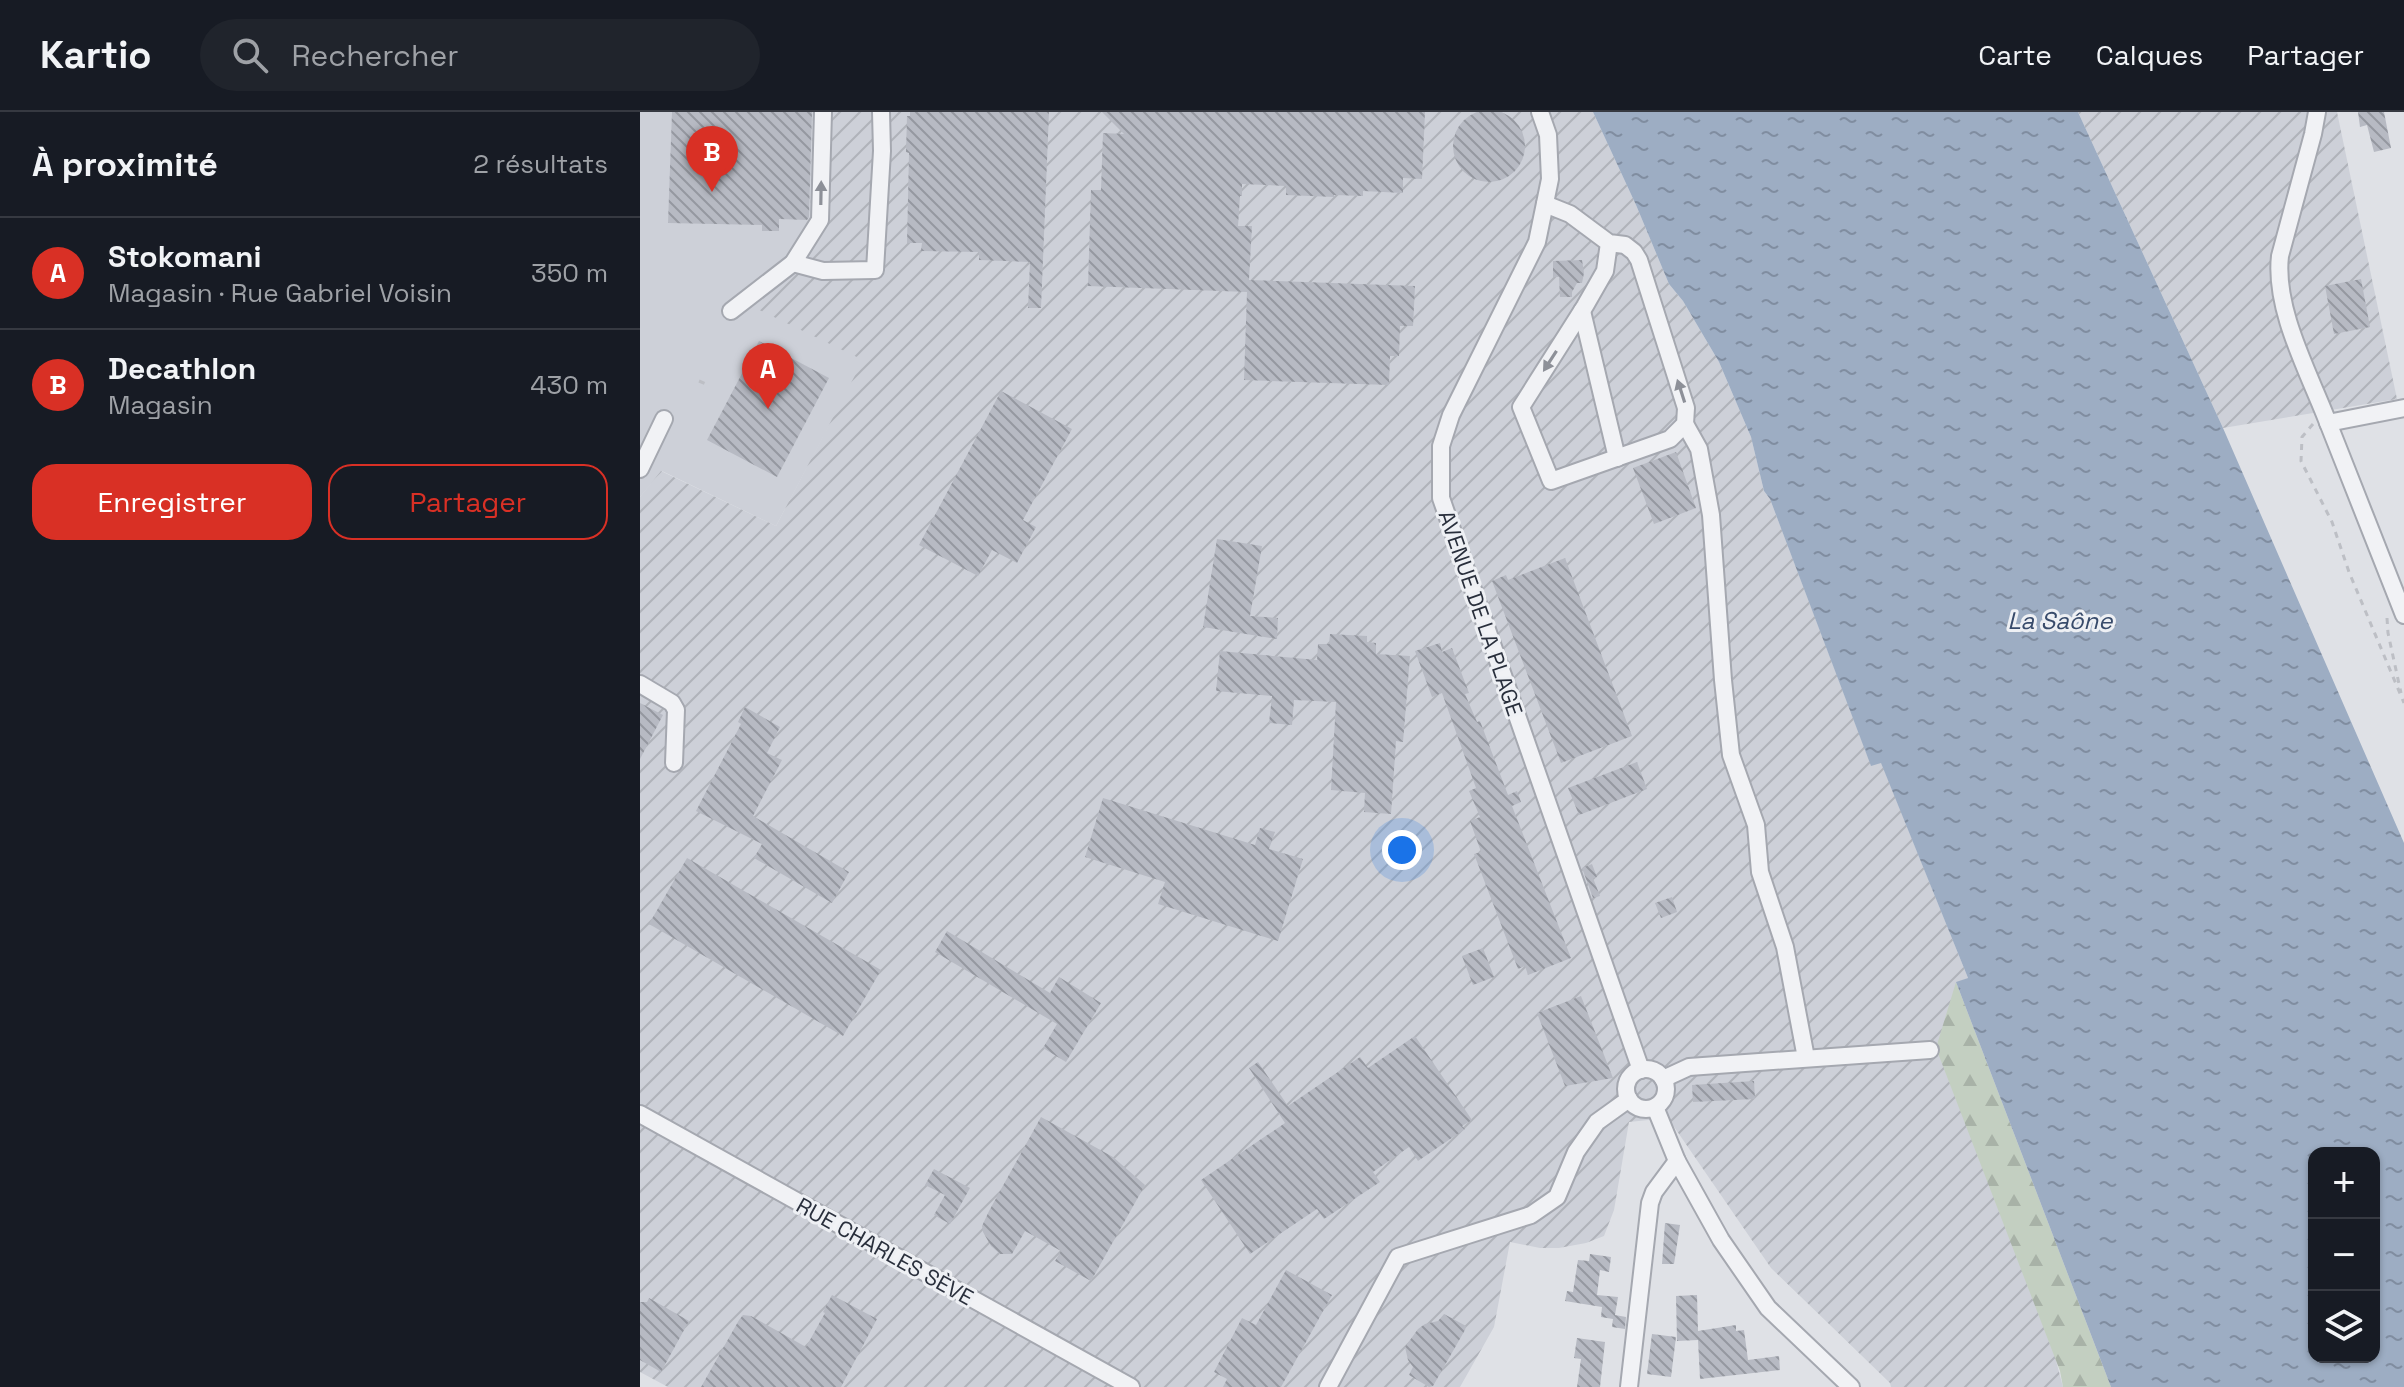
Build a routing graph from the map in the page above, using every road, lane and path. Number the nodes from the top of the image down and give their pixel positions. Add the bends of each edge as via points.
1 (823, 112) edge
2 (881, 112) edge
3 (1540, 112) edge
4 (2317, 112) edge
5 (1545, 204) junction
6 (1609, 243) junction
7 (793, 263) junction
8 (731, 311) dead end
9 (1582, 311) junction
10 (699, 381) dead end
11 (706, 384) dead end
12 (2404, 408) edge
13 (664, 419) dead end
14 (2322, 422) junction
15 (1685, 424) junction
16 (1617, 458) junction
17 (640, 469) edge
18 (2396, 616) edge
19 (640, 684) edge
20 (2404, 702) edge
21 (674, 763) dead end
22 (1930, 1050) dead end
23 (1806, 1058) junction
24 (1641, 1070) junction
25 (1663, 1079) junction
26 (1629, 1099) junction
27 (1655, 1107) junction
28 (640, 1114) edge
29 (1677, 1161) junction
30 (1131, 1387) edge
31 (1328, 1387) edge
32 (1629, 1387) edge
33 (1851, 1387) edge

7 -> 1 street via 820,220
2 - 7 street via 875,270 823,271
3 - 5 street, AVENUE DE LA PLAGE via 1548,135
4 - 14 street via 2279,274 2281,296
5 - 6 street via 1570,214
5 - 24 street, AVENUE DE LA PLAGE via 1537,242 1451,415 1441,446 1441,498
6 - 9 street via 1605,271
15 -> 6 street via 1686,408 1639,260 1625,245
7 - 8 street
9 - 16 street
9 -> 16 street via 1521,407 1551,481
10 - 11 path
12 - 14 street
13 - 17 street
14 - 18 street
14 - 20 path via 2302,437 2301,461 2332,522
15 - 16 street via 1670,439
15 - 23 street via 1699,449 1711,515 1731,755 1756,825 1760,872 1785,947
18 - 20 path via 2388,633
19 - 21 street via 676,710
22 - 23 street
23 - 25 street via 1689,1067
24 - 25 street
24 - 26 street via 1629,1078
25 - 27 street via 1665,1092
26 - 27 street via 1640,1108
26 - 31 street via 1597,1122 1576,1152 1557,1197 1531,1215 1398,1257
27 - 29 street
28 - 30 street, RUE CHARLES SÈVE
29 - 32 street via 1650,1203
29 - 33 street via 1721,1240 1768,1308

